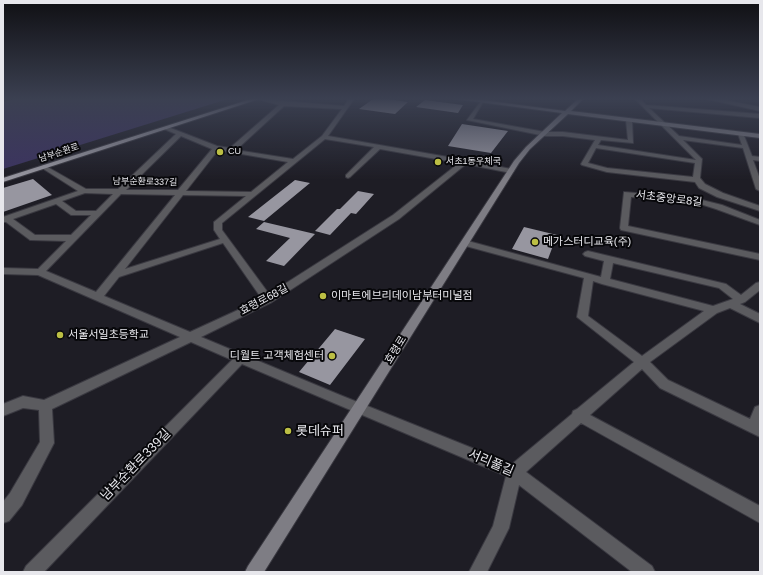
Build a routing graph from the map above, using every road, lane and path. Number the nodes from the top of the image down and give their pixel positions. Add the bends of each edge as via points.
1 (159, 126) edge
2 (173, 126) edge
3 (259, 126) edge
4 (332, 126) edge
5 (501, 126) edge
6 (554, 126) edge
7 (630, 126) edge
8 (664, 126) edge
9 (676, 126) edge
10 (166, 128) junction
11 (180, 134) junction
12 (545, 134) junction
13 (741, 134) junction
14 (760, 136) edge
15 (324, 137) junction
16 (599, 138) junction
17 (678, 138) junction
18 (594, 146) junction
19 (378, 147) junction
20 (746, 147) junction
21 (216, 148) junction
22 (232, 150) junction
23 (749, 157) junction
24 (760, 159) edge
25 (293, 162) junction
26 (465, 162) junction
27 (699, 162) junction
28 (44, 167) junction
29 (511, 171) junction
30 (3, 174) edge
31 (348, 176) dead end
32 (3, 180) edge
33 (697, 180) junction
34 (760, 186) edge
35 (84, 191) junction
36 (119, 192) junction
37 (181, 192) junction
38 (252, 194) junction
39 (57, 201) junction
40 (760, 209) edge
41 (98, 213) junction
42 (6, 220) edge
43 (760, 223) edge
44 (74, 238) junction
45 (225, 240) junction
46 (465, 243) junction
47 (588, 254) dead end
48 (760, 258) edge
49 (609, 259) junction
50 (3, 271) edge
51 (40, 272) junction
52 (116, 275) junction
53 (589, 277) junction
54 (606, 282) junction
55 (757, 291) edge
56 (98, 297) junction
57 (268, 300) junction
58 (736, 301) junction
59 (714, 310) junction
60 (760, 319) edge
61 (189, 337) junction
62 (241, 358) junction
63 (642, 362) junction
64 (45, 406) junction
65 (359, 409) junction
66 (3, 410) edge
67 (760, 410) edge
68 (578, 415) junction
69 (756, 429) edge
70 (514, 472) junction
71 (3, 515) edge
72 (760, 515) edge
73 (32, 572) edge
74 (254, 572) edge
75 (478, 572) edge
76 (646, 572) edge

1 - 30 main road, 남부순환로
2 - 10 main road, 남부순환로
3 - 22 street
4 - 15 street
5 - 12 street
6 - 12 main road, 효령로
7 - 16 street via 631,142
8 - 17 street
9 - 13 main road
10 - 11 street
10 - 28 main road, 남부순환로
11 - 21 street
11 - 36 street
12 - 16 street
12 - 29 main road, 효령로 via 528,148
13 - 14 main road
13 - 20 street
15 - 19 street
15 - 25 street
16 - 18 street
17 - 20 street
17 - 27 street
18 - 27 street
18 - 33 street via 584,164 607,170
19 - 26 street
19 - 31 street
20 - 23 street
21 - 22 street
21 - 37 street
22 - 25 street
23 - 24 street
23 - 34 street
25 - 38 street
26 - 29 street
26 - 57 street, 효령로68길 via 396,217
27 - 33 street
28 - 32 main road, 남부순환로
28 - 35 street, 남부순환로337길
29 - 46 main road, 효령로
33 - 40 street via 702,186 720,195
35 - 36 street, 남부순환로337길
35 - 39 street
36 - 37 street, 남부순환로337길
36 - 41 street
37 - 38 street, 남부순환로337길
37 - 52 street
38 - 45 street via 218,222 218,230
39 - 41 street via 74,214
39 - 42 street
41 - 44 street
42 - 44 street via 33,238
43 - 48 street, 서초중앙로8길 via 694,200 628,194 624,228
44 - 51 street
45 - 52 street
45 - 57 street
46 - 53 street
46 - 65 main road, 효령로
47 - 49 street
49 - 54 street
49 - 58 street via 722,286
50 - 51 street
51 - 56 street
52 - 56 street
53 - 54 street
53 - 63 street via 582,317
54 - 59 street
55 - 58 street
56 - 61 street
57 - 61 street, 효령로68길
58 - 59 street
58 - 60 street
59 - 63 street
61 - 62 street
61 - 64 street, 효령로68길
62 - 65 street
62 - 73 street, 남부순환로339길
63 - 68 street
63 - 69 street via 664,384
64 - 66 street via 23,402
64 - 71 street via 47,443 16,499
65 - 70 street, 서리풀길
65 - 74 main road, 효령로
67 - 69 street
68 - 70 street
68 - 72 street
70 - 75 street via 501,528
70 - 76 street, 서리풀길

